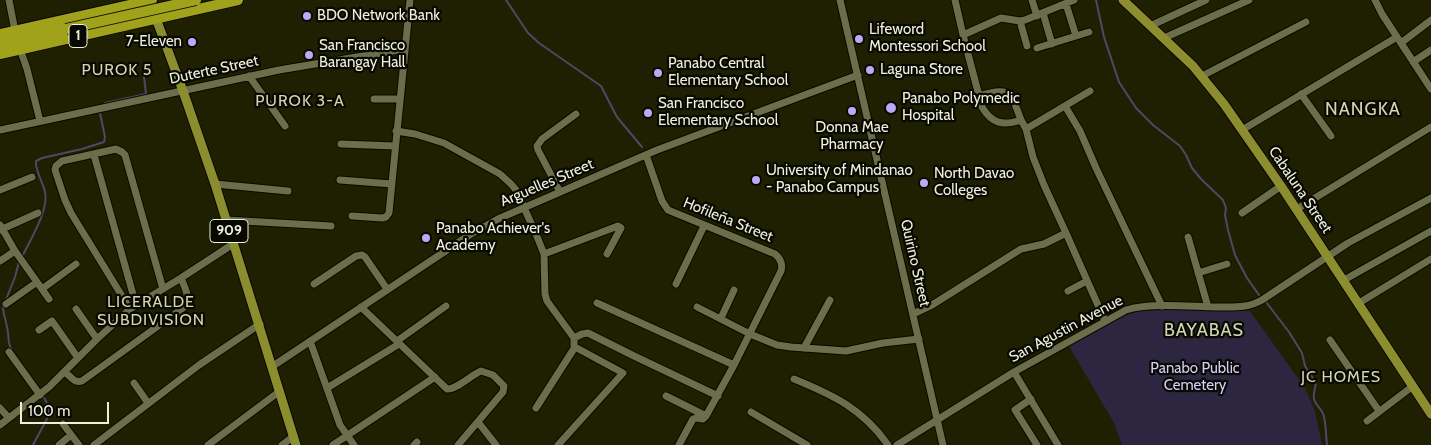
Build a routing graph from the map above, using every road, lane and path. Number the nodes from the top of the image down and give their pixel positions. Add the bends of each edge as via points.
1 (9, 0) edge
2 (150, 0) edge
3 (196, 0) edge
4 (238, 0) edge
5 (410, 0) edge
6 (840, 0) edge
7 (955, 0) edge
8 (1032, 0) edge
9 (1074, 0) edge
10 (1123, 0) edge
11 (1206, 0) edge
12 (1249, 0) edge
13 (1375, 0) edge
14 (1066, 4) junction
15 (1040, 15) junction
16 (156, 18) junction
17 (1431, 20) edge
18 (1020, 21) junction
19 (1306, 22) dead end
20 (1150, 26) junction
21 (15, 31) junction
22 (1089, 32) dead end
23 (0, 34) edge
24 (963, 35) junction
25 (1076, 36) junction
26 (1164, 38) junction
27 (1399, 40) junction
28 (0, 44) edge
29 (1052, 44) junction
30 (1027, 46) dead end
31 (1037, 48) dead end
32 (20, 49) junction
33 (405, 49) junction
34 (1431, 50) edge
35 (0, 54) edge
36 (1413, 62) junction
37 (858, 75) junction
38 (249, 76) junction
39 (1202, 76) junction
40 (1431, 88) edge
41 (184, 90) junction
42 (1090, 91) dead end
43 (1301, 94) junction
44 (979, 96) junction
45 (374, 98) dead end
46 (400, 99) junction
47 (1065, 106) junction
48 (576, 114) dead end
49 (1021, 120) junction
50 (40, 121) junction
51 (285, 126) dead end
52 (1431, 127) edge
53 (1026, 129) junction
54 (0, 130) edge
55 (1242, 130) junction
56 (396, 131) junction
57 (1331, 136) dead end
58 (341, 144) dead end
59 (395, 146) junction
60 (94, 155) junction
61 (646, 155) junction
62 (32, 177) dead end
63 (340, 180) dead end
64 (215, 184) junction
65 (392, 184) junction
66 (1282, 186) junction
67 (0, 190) edge
68 (288, 191) dead end
69 (560, 192) junction
70 (1431, 198) edge
71 (523, 207) junction
72 (1297, 209) junction
73 (38, 213) dead end
74 (1242, 213) dead end
75 (352, 216) dead end
76 (226, 220) junction
77 (331, 226) dead end
78 (704, 226) junction
79 (1, 228) edge
80 (1431, 231) edge
81 (1066, 232) junction
82 (1188, 238) dead end
83 (233, 244) junction
84 (15, 251) junction
85 (544, 254) junction
86 (607, 254) dead end
87 (1328, 256) junction
88 (1431, 259) edge
89 (0, 261) edge
90 (76, 264) dead end
91 (1227, 264) dead end
92 (1198, 273) junction
93 (182, 278) junction
94 (1344, 280) junction
95 (1087, 281) junction
96 (314, 284) dead end
97 (676, 284) dead end
98 (40, 285) junction
99 (163, 289) junction
100 (387, 289) junction
101 (734, 290) dead end
102 (1068, 291) dead end
103 (49, 300) dead end
104 (830, 300) dead end
105 (597, 302) dead end
106 (1359, 303) junction
107 (6, 304) dead end
108 (446, 306) dead end
109 (1162, 306) junction
110 (134, 307) junction
111 (361, 307) junction
112 (697, 307) dead end
113 (1208, 307) junction
114 (76, 309) dead end
115 (913, 314) junction
116 (721, 318) junction
117 (1105, 321) junction
118 (260, 324) junction
119 (39, 330) dead end
120 (750, 334) junction
121 (574, 338) junction
122 (98, 339) junction
123 (919, 339) junction
124 (1330, 340) dead end
125 (310, 341) junction
126 (398, 343) junction
127 (575, 347) junction
128 (804, 348) junction
129 (9, 352) dead end
130 (78, 358) junction
131 (734, 365) junction
132 (273, 366) junction
133 (66, 372) junction
134 (1014, 372) junction
135 (435, 377) junction
136 (794, 379) dead end
137 (134, 383) dead end
138 (1413, 386) junction
139 (327, 388) junction
140 (280, 392) junction
141 (40, 394) junction
142 (666, 396) dead end
143 (718, 396) junction
144 (1031, 399) junction
145 (148, 402) junction
146 (0, 408) edge
147 (536, 408) dead end
148 (1379, 411) junction
149 (751, 412) dead end
150 (1431, 414) edge
151 (706, 416) junction
152 (9, 418) junction
153 (938, 420) junction
154 (1367, 421) dead end
155 (478, 422) junction
156 (63, 424) dead end
157 (0, 425) edge
158 (71, 435) junction
159 (347, 436) junction
160 (295, 441) edge
161 (59, 445) edge
162 (79, 445) edge
163 (94, 445) edge
164 (208, 445) edge
165 (282, 445) edge
166 (333, 445) edge
167 (354, 445) edge
168 (458, 445) edge
169 (496, 445) edge
170 (558, 445) edge
171 (679, 445) edge
172 (807, 445) edge
173 (888, 445) edge
174 (896, 445) edge
175 (943, 445) edge
176 (1037, 445) edge
177 (1058, 445) edge

1 - 21 street
2 - 16 main road, 909
2 - 21 highway, 1
3 - 28 highway, 1, bridge
4 - 16 highway, 1
5 - 33 street
6 - 37 street, Quirino Street
7 - 24 street
8 - 15 street
9 - 14 street
10 - 20 main road, Cabaluna Street
11 - 20 street
12 - 26 street
13 - 27 street
14 - 15 street
14 - 25 street
15 - 18 street
15 - 29 street
16 - 32 highway, 1
16 - 41 main road, 909
17 - 27 street
18 - 24 street via 1001,18
18 - 30 street
19 - 39 street
20 - 26 main road, Cabaluna Street
21 - 23 highway, 1
22 - 25 street
24 - 44 street
25 - 29 street
26 - 39 main road, Cabaluna Street
27 - 36 street
27 - 43 street
29 - 31 street
32 - 35 highway, 1
32 - 50 street
33 - 38 street, Duterte Street
33 - 46 street
34 - 36 street
36 - 40 street
37 - 61 street, Arguelles Street
37 - 115 street, Quirino Street
38 - 41 street, Duterte Street
38 - 51 street
39 - 55 main road, Cabaluna Street
41 - 50 street, Duterte Street
41 - 64 main road, 909
42 - 47 street
43 - 55 street
43 - 57 street
44 - 49 street via 985,111 995,122
44 - 49 street via 1010,93
45 - 46 street
46 - 56 street
47 - 53 street
47 - 109 street via 1080,130
48 - 69 street via 542,139 538,146
49 - 53 street
50 - 54 street, Duterte Street
52 - 72 street
53 - 81 street via 1033,157
55 - 66 main road, Cabaluna Street
56 - 59 street
56 - 71 street via 444,143 500,174 516,190
58 - 59 street
59 - 65 street
60 - 99 street via 116,150 125,155
60 - 110 street
60 - 110 street via 62,161 55,170 71,213
61 - 69 street, Arguelles Street
61 - 78 street, Hofileña Street via 664,206
62 - 67 street
63 - 65 street
64 - 68 street
64 - 76 main road, 909
65 - 75 street via 386,217
66 - 72 main road, Cabaluna Street
66 - 74 street
69 - 71 street, Arguelles Street
70 - 87 street, San Agustin Avenue
71 - 85 street
71 - 100 street, Arguelles Street via 471,234
72 - 87 main road, Cabaluna Street
73 - 79 street
76 - 77 street
76 - 83 main road, 909
78 - 97 street
78 - 120 street, Hofileña Street via 775,254 782,261 783,267
79 - 84 street
80 - 94 street
81 - 95 street
81 - 115 street via 1044,244 1015,253
82 - 92 street
83 - 93 street
83 - 118 main road, 909
84 - 89 street
84 - 98 street
85 - 86 street via 618,226 621,228
85 - 121 street via 545,294
87 - 94 main road, Cabaluna Street
87 - 113 street, San Agustin Avenue via 1256,304
88 - 106 street
90 - 98 street
91 - 92 street
92 - 113 street
93 - 99 street
93 - 133 street via 188,298 183,308 82,382 74,380
94 - 106 main road, Cabaluna Street
95 - 102 street
95 - 117 street
96 - 100 street via 362,255
98 - 103 street
98 - 107 street
99 - 110 street
100 - 111 street, Arguelles Street
101 - 116 street
104 - 128 street
105 - 131 street
106 - 138 main road, Cabaluna Street
108 - 126 street
109 - 113 street, San Agustin Avenue
109 - 117 street, San Agustin Avenue via 1132,308
110 - 122 street
111 - 125 street, Arguelles Street
111 - 126 street
112 - 116 street
114 - 122 street
115 - 123 street, Quirino Street
116 - 120 street
117 - 134 street, San Agustin Avenue
118 - 132 main road, 909
118 - 145 street
119 - 130 street via 52,321
120 - 128 street via 777,345
120 - 131 street, Hofileña Street
121 - 127 street
121 - 143 street via 588,333
122 - 130 street
123 - 128 street via 846,351
123 - 153 street, Quirino Street
124 - 148 street
125 - 132 street, Arguelles Street
125 - 139 street
126 - 135 street
126 - 139 street
127 - 147 street
127 - 170 street via 623,373
129 - 141 street
130 - 133 street
131 - 143 street, Hofileña Street
132 - 140 main road, 909
133 - 141 street
134 - 144 street
134 - 153 street, San Agustin Avenue
135 - 155 street via 449,389 481,371 501,382 503,392
135 - 159 street
136 - 173 street via 828,393 860,414
137 - 145 street
138 - 148 street
138 - 150 main road, Cabaluna Street
139 - 159 street
140 - 160 main road, 909
140 - 164 street
141 - 152 street
142 - 151 street
143 - 151 street, Hofileña Street
144 - 176 street via 1016,410
144 - 177 street
145 - 163 street
146 - 152 street
148 - 154 street
149 - 172 street
151 - 171 street via 693,419
152 - 157 street
153 - 174 street, San Agustin Avenue
153 - 175 street, Quirino Street
155 - 168 street
155 - 169 street
156 - 158 street
158 - 161 street
158 - 162 street
159 - 166 street
159 - 167 street
160 - 165 street

